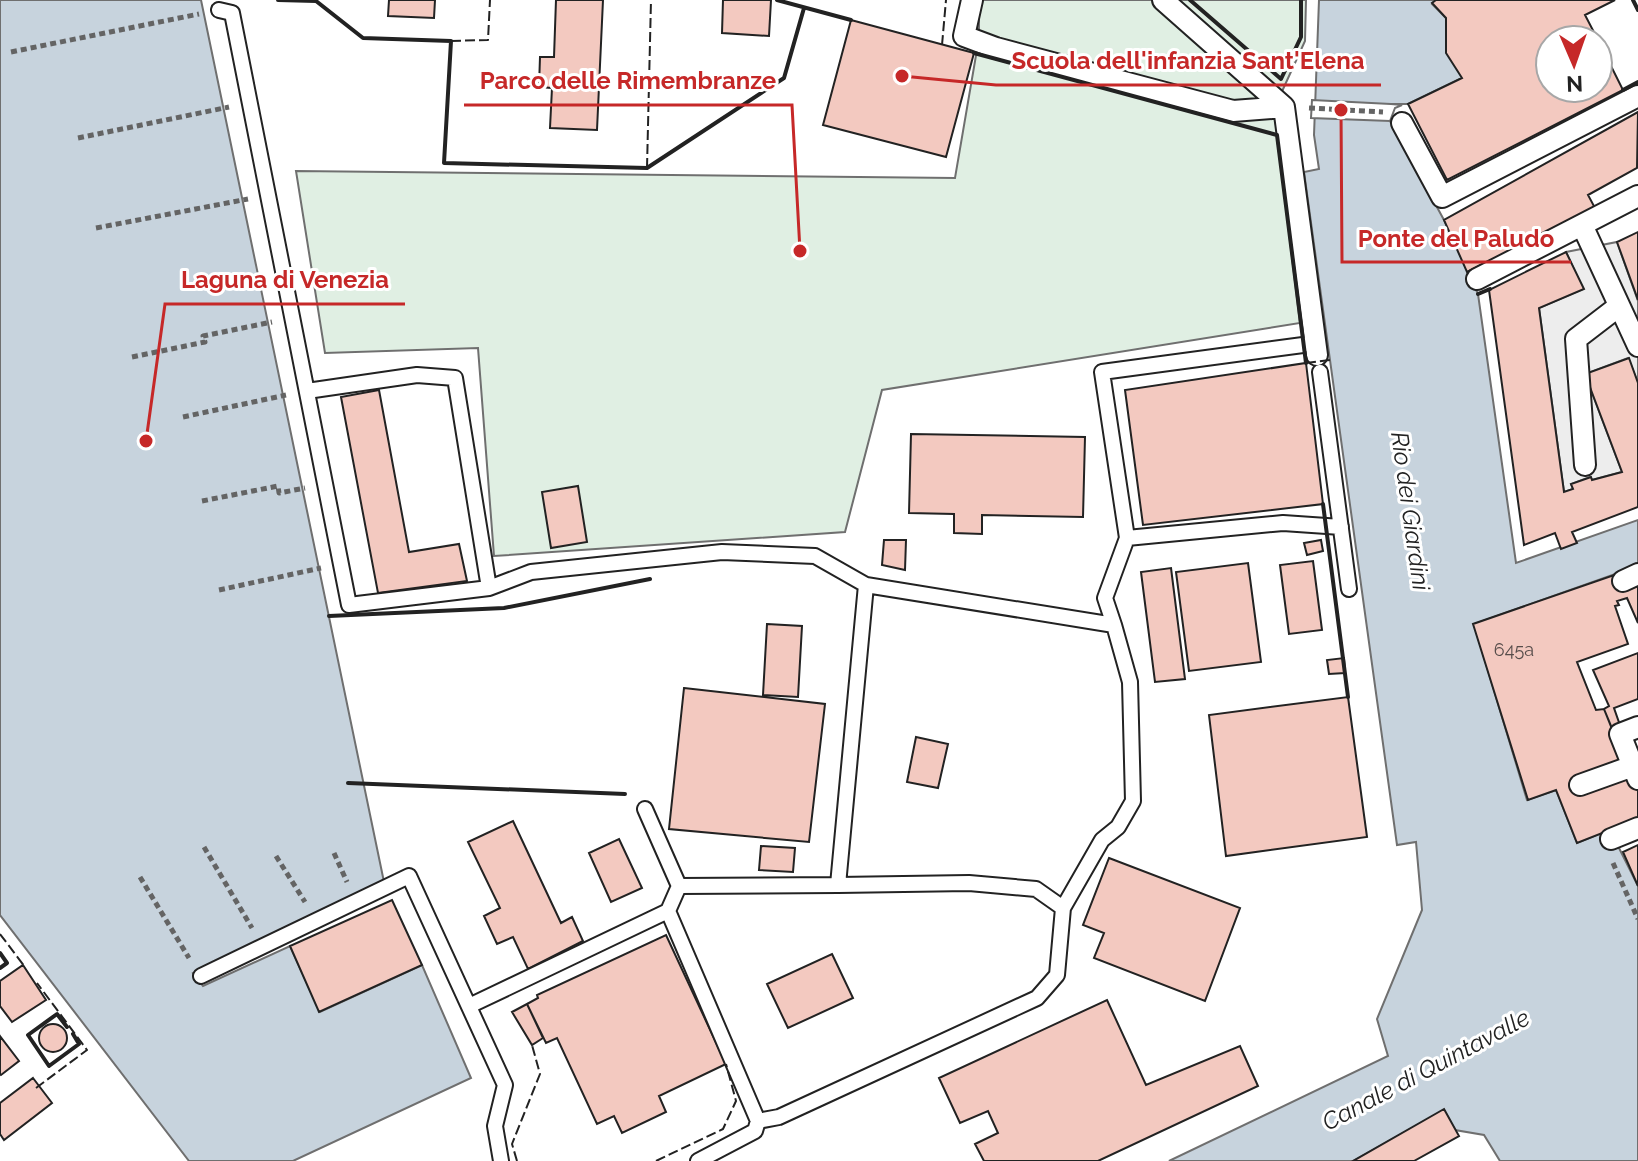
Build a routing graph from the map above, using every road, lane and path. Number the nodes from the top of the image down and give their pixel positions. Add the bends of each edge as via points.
1 (972, 0) edge
2 (1163, 0) edge
3 (219, 10) joint
4 (11, 52) dead end
5 (1638, 96) edge
6 (250, 102) junction
7 (1284, 107) junction
8 (1399, 118) joint
9 (78, 138) dead end
10 (268, 195) junction
11 (1638, 196) edge
12 (1582, 225) junction
13 (96, 228) dead end
14 (1477, 279) dead end
15 (1619, 306) junction
16 (292, 318) junction
17 (1638, 346) edge
18 (1314, 354) junction
19 (132, 357) dead end
20 (307, 391) junction
21 (183, 417) dead end
22 (1585, 465) dead end
23 (326, 485) junction
24 (202, 501) dead end
25 (1341, 527) junction
26 (1127, 538) junction
27 (341, 564) junction
28 (866, 585) junction
29 (489, 588) junction
30 (1349, 589) dead end
31 (219, 590) dead end
32 (1114, 625) junction
33 (1638, 727) edge
34 (1635, 772) edge
35 (1580, 785) dead end
36 (645, 809) dead end
37 (1638, 828) edge
38 (1611, 839) dead end
39 (204, 847) dead end
40 (334, 853) dead end
41 (276, 856) dead end
42 (1613, 863) dead end
43 (140, 877) dead end
44 (838, 885) junction
45 (679, 886) junction
46 (355, 901) junction
47 (1063, 908) junction
48 (668, 911) junction
49 (1638, 919) edge
50 (317, 920) junction
51 (263, 946) junction
52 (201, 976) joint
53 (469, 1006) junction
54 (758, 1121) junction
55 (501, 1161) edge
56 (698, 1161) edge

1 - 7 street via 964,36 996,48 1233,111
2 - 7 street
3 - 4 path
3 - 6 lane via 232,13
5 - 8 street via 1442,197
6 - 9 path
6 - 10 lane
7 - 8 path
7 - 18 street
10 - 13 path
10 - 16 lane
11 - 12 street
12 - 14 street
12 - 15 street
15 - 17 street
15 - 22 street via 1576,339
16 - 19 path
16 - 20 lane
18 - 25 lane
18 - 26 lane via 1102,372
20 - 21 path
20 - 23 lane
20 - 29 lane via 417,375 455,378
23 - 24 path via 279,493 278,486
23 - 27 lane
25 - 26 lane via 1283,523
25 - 30 lane
26 - 32 lane via 1105,598
27 - 29 lane via 349,605
27 - 31 path
28 - 29 lane via 815,556 722,552 531,572
28 - 32 lane
28 - 44 lane
32 - 47 lane via 1130,682 1133,801 1118,827 1102,840
33 - 34 street via 1620,734
34 - 35 street
36 - 45 lane
37 - 38 street
39 - 51 path
40 - 46 path
41 - 50 path
42 - 49 path
43 - 52 path
44 - 45 lane
44 - 47 lane via 969,883 1036,889
45 - 48 lane
46 - 50 lane
46 - 53 lane via 409,876
47 - 54 lane via 1057,975 1037,998 779,1117
48 - 53 lane
48 - 54 lane
50 - 51 lane
51 - 52 lane
53 - 55 lane via 505,1085 495,1126
54 - 56 lane via 755,1131

